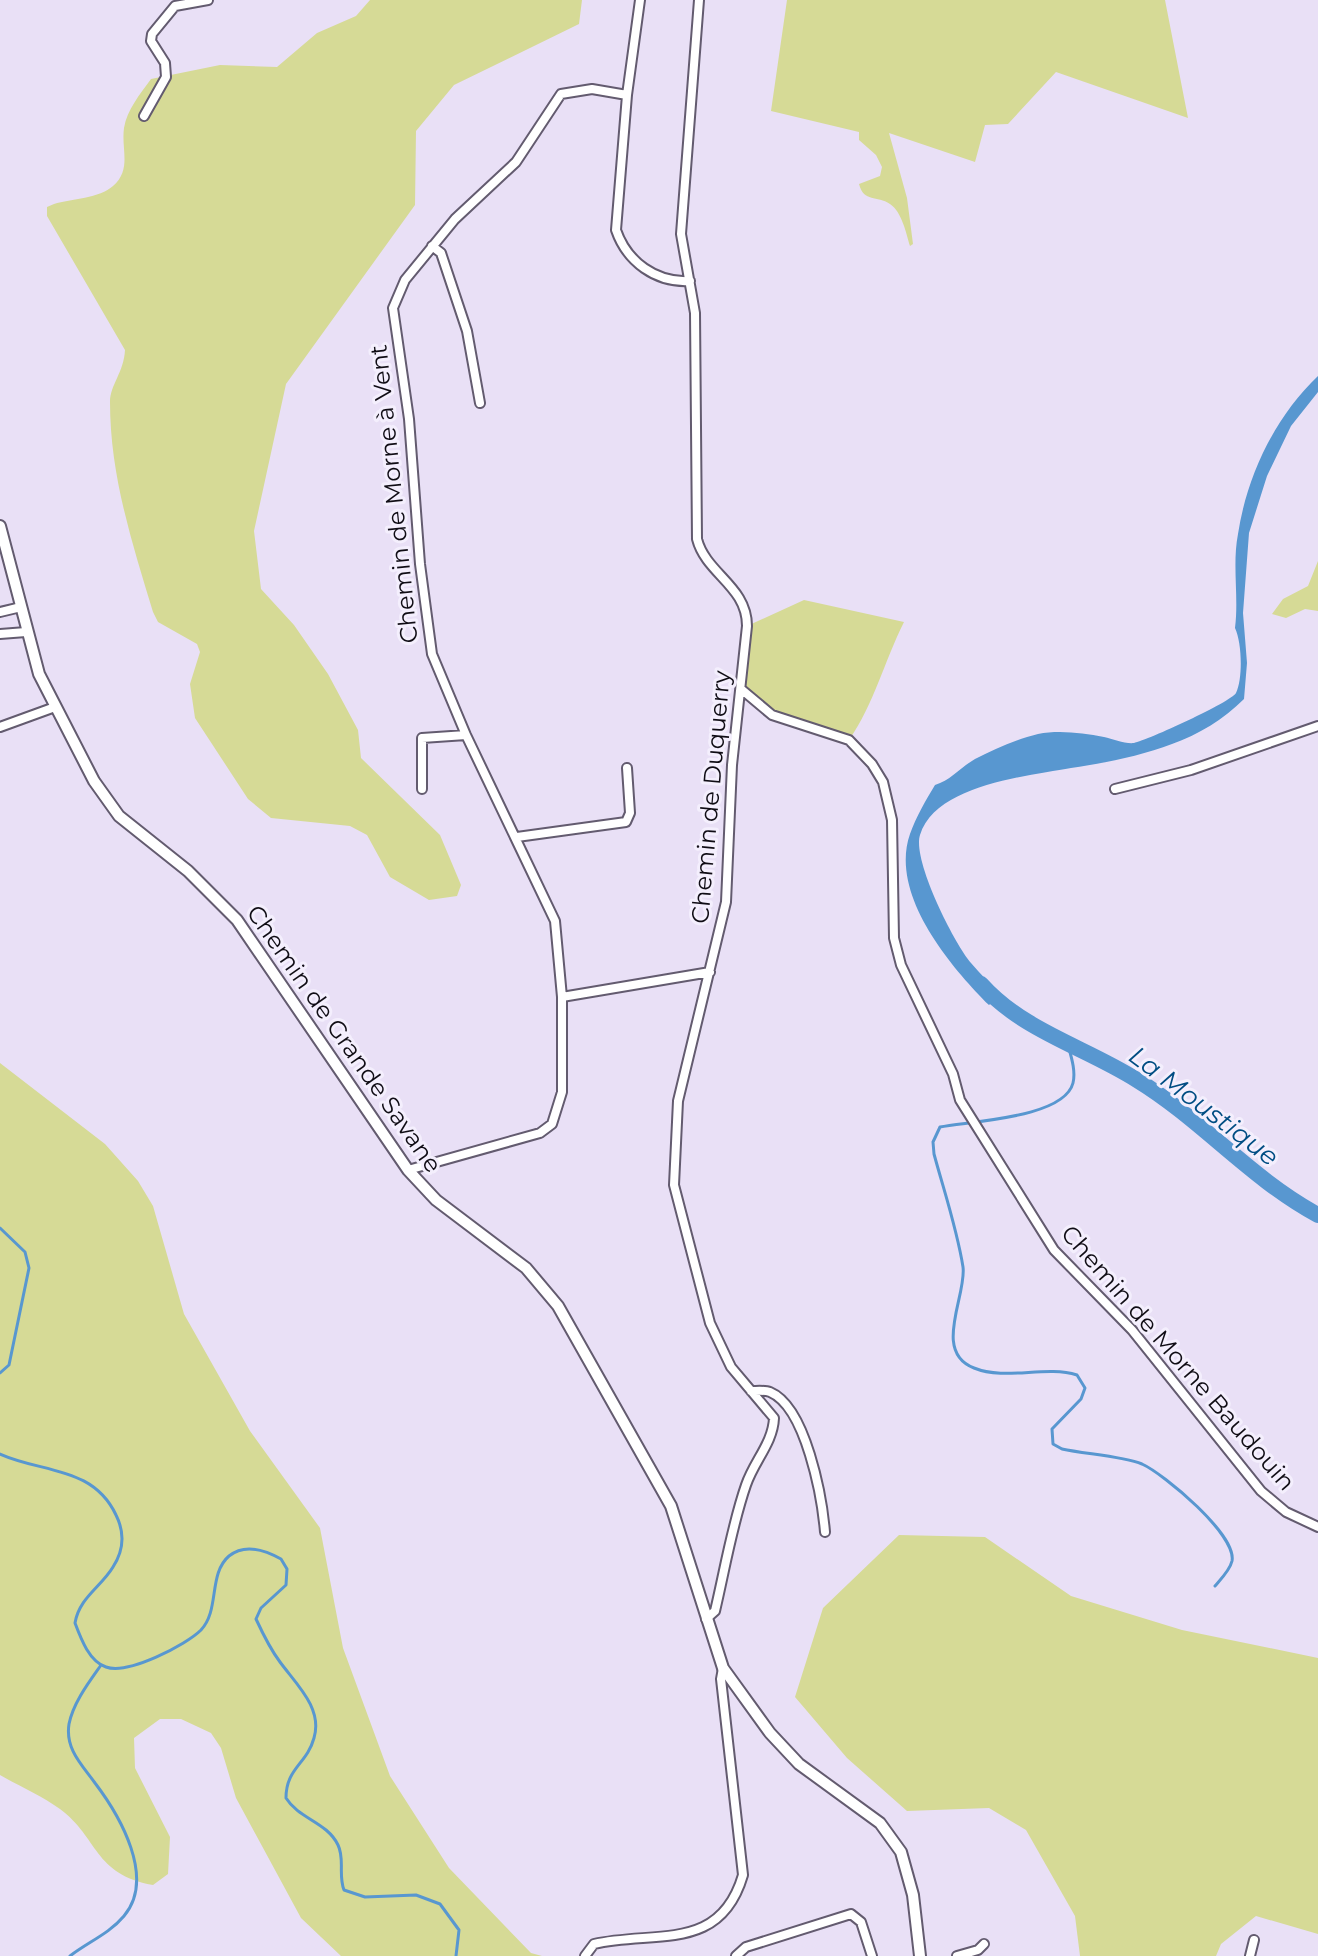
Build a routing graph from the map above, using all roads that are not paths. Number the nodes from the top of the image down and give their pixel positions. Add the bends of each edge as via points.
1 (208, 0) edge
2 (640, 0) edge
3 (699, 0) edge
4 (627, 95) junction
5 (144, 116) dead end
6 (432, 246) junction
7 (690, 281) junction
8 (480, 403) dead end
9 (0, 526) edge
10 (21, 607) junction
11 (0, 612) edge
12 (26, 632) junction
13 (0, 634) edge
14 (741, 689) junction
15 (55, 707) junction
16 (1318, 726) edge
17 (0, 727) edge
18 (466, 735) junction
19 (627, 768) dead end
20 (422, 789) dead end
21 (1115, 789) dead end
22 (517, 837) junction
23 (710, 972) junction
24 (562, 997) junction
25 (408, 1170) junction
26 (751, 1391) junction
27 (1318, 1527) edge
28 (825, 1532) dead end
29 (706, 1619) junction
30 (723, 1668) junction
31 (1254, 1940) dead end
32 (984, 1944) dead end
33 (585, 1956) edge
34 (736, 1956) edge
35 (872, 1956) edge
36 (920, 1956) edge
37 (957, 1956) edge
38 (1250, 1956) edge

1 - 5 street via 175,6 152,34 166,77
2 - 4 street
3 - 7 street, Chemin de Duquerry via 682,215
4 - 6 street, Chemin de Morne à Vent via 592,89 561,94 516,162
4 - 7 street via 616,230 633,260 662,278
6 - 8 street via 441,253 467,331
6 - 18 street, Chemin de Morne à Vent via 405,280 393,308 432,654
7 - 14 street, Chemin de Duquerry via 696,320 697,539 705,557 737,591 747,615
9 - 10 street, Chemin de Grande Savane
10 - 11 street
10 - 12 street, Chemin de Grande Savane
12 - 13 street
12 - 15 street, Chemin de Grande Savane
14 - 23 street, Chemin de Duquerry via 726,902
14 - 27 street, Chemin de Morne Baudouin via 772,715 849,740 872,764 883,782 893,833 894,938 901,965 976,1128 1054,1250 1132,1330 1261,1491 1286,1512
15 - 17 street
15 - 25 street, Chemin de Grande Savane via 108,803 219,898 237,920
16 - 21 street via 1191,770
18 - 20 street via 422,738
18 - 22 street, Chemin de Morne à Vent
19 - 22 street via 626,822
22 - 24 street, Chemin de Morne à Vent via 555,921
23 - 24 street
23 - 26 street, Chemin de Duquerry via 678,1101 674,1185 710,1323 731,1367
24 - 25 street, Chemin de Morne à Vent via 562,1092 552,1124 514,1143
25 - 29 street, Chemin de Grande Savane via 436,1200 526,1268 558,1306 671,1506
26 - 28 street via 771,1392 799,1426
26 - 29 street, Chemin de Duquerry via 771,1410 774,1427 752,1469 715,1611
29 - 30 street, Chemin de Grande Savane
30 - 33 street via 743,1875 735,1902 715,1921 687,1933 594,1944
30 - 36 street, Chemin de Grande Savane via 799,1764 880,1823 901,1852 913,1895
31 - 38 street
32 - 37 street
34 - 35 street via 746,1947 851,1914 861,1922

